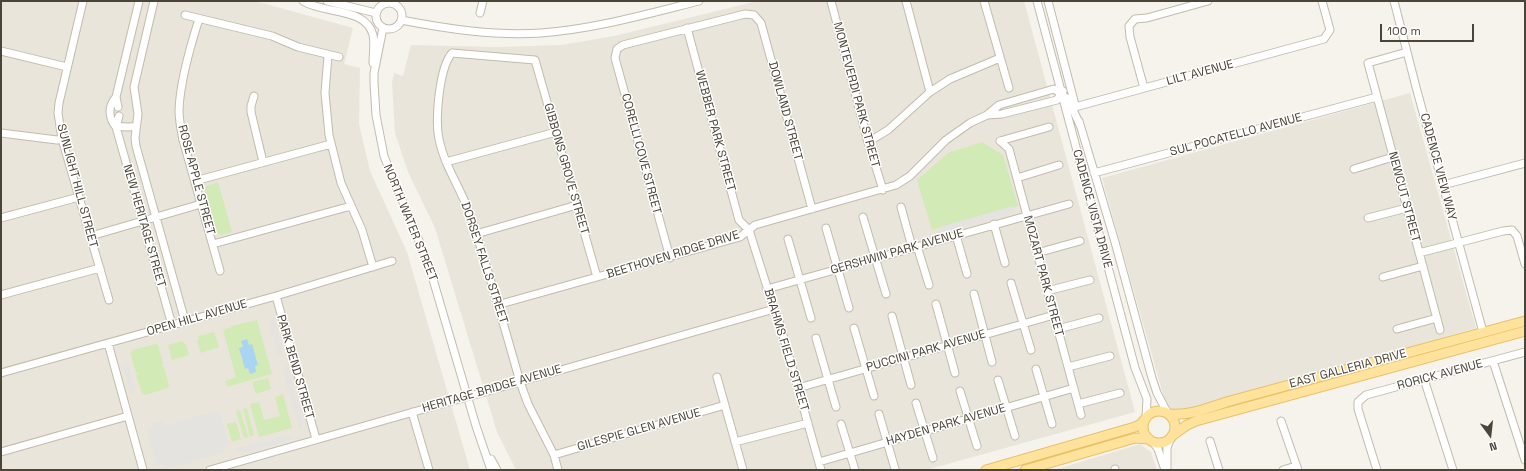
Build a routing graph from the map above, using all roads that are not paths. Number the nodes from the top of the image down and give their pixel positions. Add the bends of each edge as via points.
1 (83, 1) edge
2 (139, 1) edge
3 (154, 1) edge
4 (303, 1) edge
5 (327, 1) edge
6 (483, 1) edge
7 (699, 1) edge
8 (831, 1) edge
9 (906, 1) edge
10 (984, 1) edge
11 (1037, 1) edge
12 (1046, 1) edge
13 (1206, 1) edge
14 (1322, 1) edge
15 (1394, 1) edge
16 (383, 3) edge
17 (686, 3) edge
18 (399, 5) edge
19 (376, 13) junction
20 (480, 13) dead end
21 (185, 15) dead end
22 (199, 19) junction
23 (402, 20) junction
24 (383, 28) junction
25 (687, 28) junction
26 (1, 51) edge
27 (1407, 52) junction
28 (452, 54) joint
29 (328, 56) junction
30 (339, 57) dead end
31 (1000, 58) junction
32 (67, 67) junction
33 (374, 73) junction
34 (1068, 80) junction
35 (1009, 88) dead end
36 (1144, 88) junction
37 (930, 92) junction
38 (1061, 93) junction
39 (254, 96) dead end
40 (116, 97) junction
41 (1377, 97) junction
42 (118, 107) dead end
43 (1075, 107) junction
44 (987, 115) junction
45 (119, 116) dead end
46 (1080, 125) junction
47 (136, 126) junction
48 (116, 127) junction
49 (1049, 127) dead end
50 (556, 132) junction
51 (1, 133) edge
52 (62, 138) junction
53 (868, 142) junction
54 (331, 144) junction
55 (1393, 157) junction
56 (263, 162) junction
57 (446, 162) junction
58 (1525, 163) edge
59 (1059, 165) dead end
60 (1354, 169) dead end
61 (1094, 173) junction
62 (1016, 178) junction
63 (195, 181) junction
64 (1443, 185) junction
65 (883, 190) junction
66 (79, 197) junction
67 (201, 204) junction
68 (1069, 204) dead end
69 (577, 205) junction
70 (351, 206) junction
71 (901, 207) dead end
72 (1407, 208) junction
73 (812, 209) junction
74 (1026, 215) junction
75 (156, 216) junction
76 (863, 217) dead end
77 (1, 218) edge
78 (1368, 218) dead end
79 (142, 220) junction
80 (994, 224) junction
81 (826, 228) dead end
82 (749, 230) junction
83 (476, 234) junction
84 (956, 235) junction
85 (91, 236) junction
86 (788, 239) dead end
87 (1080, 241) dead end
88 (1459, 243) junction
89 (213, 244) junction
90 (915, 247) junction
91 (1037, 253) junction
92 (1419, 253) junction
93 (670, 258) junction
94 (875, 258) junction
95 (392, 261) dead end
96 (1004, 263) dead end
97 (1525, 264) edge
98 (1423, 266) junction
99 (373, 267) junction
100 (100, 268) junction
101 (838, 269) junction
102 (220, 271) dead end
103 (967, 274) dead end
104 (597, 277) junction
105 (1383, 277) dead end
106 (800, 280) junction
107 (1090, 280) dead end
108 (1011, 283) dead end
109 (929, 285) dead end
110 (768, 289) junction
111 (1047, 290) junction
112 (886, 294) dead end
113 (974, 294) dead end
114 (1, 295) edge
115 (276, 296) junction
116 (109, 300) dead end
117 (936, 304) dead end
118 (498, 305) junction
119 (849, 308) dead end
120 (774, 309) junction
121 (1054, 315) junction
122 (892, 316) dead end
123 (811, 318) dead end
124 (1099, 318) dead end
125 (1436, 318) junction
126 (186, 321) junction
127 (1525, 321) edge
128 (1023, 324) junction
129 (172, 325) junction
130 (854, 328) dead end
131 (1058, 329) junction
132 (1397, 329) dead end
133 (1440, 330) dead end
134 (1525, 331) edge
135 (1483, 332) junction
136 (985, 335) junction
137 (816, 338) dead end
138 (108, 343) junction
139 (947, 345) junction
140 (1031, 350) dead end
141 (1525, 352) edge
142 (1110, 356) dead end
143 (904, 358) junction
144 (1492, 361) junction
145 (992, 362) dead end
146 (1068, 366) junction
147 (866, 369) junction
148 (1036, 369) dead end
149 (1, 372) edge
150 (955, 373) dead end
151 (717, 377) dead end
152 (1424, 379) junction
153 (828, 380) junction
154 (998, 380) dead end
155 (520, 382) junction
156 (911, 385) dead end
157 (798, 388) junction
158 (1074, 388) junction
159 (960, 391) dead end
160 (1120, 393) dead end
161 (874, 396) dead end
162 (1044, 397) junction
163 (916, 404) dead end
164 (1078, 404) junction
165 (724, 405) junction
166 (836, 407) dead end
167 (1006, 408) junction
168 (412, 412) junction
169 (1168, 413) junction
170 (879, 414) dead end
171 (1081, 415) dead end
172 (128, 416) junction
173 (969, 418) junction
174 (1146, 418) junction
175 (1281, 421) dead end
176 (808, 423) junction
177 (841, 424) dead end
178 (1052, 424) dead end
179 (925, 431) junction
180 (1015, 436) dead end
181 (1172, 436) junction
182 (480, 438) junction
183 (316, 439) junction
184 (1151, 440) junction
185 (1210, 441) dead end
186 (735, 442) junction
187 (887, 442) junction
188 (977, 446) dead end
189 (1, 452) edge
190 (850, 453) junction
191 (554, 455) junction
192 (933, 458) dead end
193 (1525, 460) edge
194 (819, 462) junction
195 (232, 467) edge
196 (1297, 468) edge
197 (895, 469) dead end
198 (143, 470) edge
199 (210, 470) edge
200 (429, 470) edge
201 (491, 470) edge
202 (497, 470) edge
203 (558, 470) edge
204 (743, 470) edge
205 (821, 470) edge
206 (855, 470) edge
207 (986, 470) edge
208 (1025, 470) edge
209 (1166, 470) edge
210 (1219, 470) edge
211 (1283, 470) edge
212 (1377, 470) edge
213 (1453, 470) edge

1 - 32 street, SUNLIGHT HILL STREET
2 - 40 street, NEW HERITAGE STREET
3 - 47 street, NEW HERITAGE STREET via 134,87 138,108
4 - 33 street via 352,15 368,24 374,37
5 - 19 street
6 - 20 street
7 - 17 street
8 - 53 street, MONTEVERDI PARK STREET
9 - 37 street
10 - 31 street
11 - 38 street, CADENCE VISTA DRIVE
12 - 34 street, CADENCE VISTA DRIVE
13 - 36 street via 1135,19 1129,26
14 - 36 street, LILT AVENUE via 1330,30 1324,39
15 - 27 street, CADENCE VIEW WAY
16 - 18 street
16 - 19 street
17 - 23 street via 604,24 534,33 471,31
18 - 23 street
19 - 24 street via 377,22
21 - 22 street
22 - 29 street via 272,36
22 - 63 street, ROSE APPLE STREET via 184,76 179,110 183,140
23 - 24 street via 396,28
24 - 33 street, NORTH WATER STREET
25 - 73 street, DOWLAND STREET via 745,14 754,15 761,23
25 - 82 street, WEBBER PARK STREET via 739,220
25 - 93 street, CORELLI COVE STREET via 623,45 617,49 615,58
26 - 32 street
27 - 41 street, NEWCUT STREET via 1368,64
27 - 64 street, CADENCE VIEW WAY
28 - 50 street, GIBBONS GROVE STREET via 535,60
28 - 57 street, DORSEY FALLS STREET via 445,66 437,111 439,140
29 - 30 street
29 - 54 street via 325,92
31 - 35 street
31 - 37 street via 950,79
32 - 52 street, SUNLIGHT HILL STREET via 58,113
33 - 182 street, NORTH WATER STREET via 376,115 384,156 432,276
34 - 38 street
34 - 43 street, CADENCE VISTA DRIVE
36 - 43 street, LILT AVENUE
37 - 53 street via 888,130
38 - 44 street, BEETHOVEN RIDGE DRIVE via 1057,100 1002,114
38 - 44 street, BEETHOVEN RIDGE DRIVE via 1054,89 1013,100 999,105
38 - 46 street via 1069,101
38 - 174 street, CADENCE VISTA DRIVE via 1135,368 1147,399
39 - 56 street via 251,112
40 - 42 street, NEW HERITAGE STREET
40 - 48 street, NEW HERITAGE STREET via 111,102 110,109 111,120
41 - 55 street, NEWCUT STREET
41 - 61 street, SUL POCATELLO AVENUE
43 - 46 street, CADENCE VISTA DRIVE
44 - 65 street, BEETHOVEN RIDGE DRIVE via 970,123 946,140 910,176
45 - 48 street
46 - 61 street, CADENCE VISTA DRIVE
47 - 48 street
47 - 75 street, NEW HERITAGE STREET via 136,146
48 - 79 street, NEW HERITAGE STREET
49 - 62 street, MOZART PARK STREET via 1000,141 1009,149
50 - 57 street
50 - 69 street, GIBBONS GROVE STREET
51 - 52 street via 57,140
52 - 66 street, SUNLIGHT HILL STREET
53 - 65 street, MONTEVERDI PARK STREET
54 - 56 street
54 - 70 street via 341,183
55 - 60 street
55 - 72 street, NEWCUT STREET
56 - 63 street
57 - 83 street, DORSEY FALLS STREET via 466,204
58 - 64 street
59 - 62 street
61 - 169 street, CADENCE VISTA DRIVE via 1153,382
62 - 74 street, MOZART PARK STREET
63 - 67 street, ROSE APPLE STREET
64 - 88 street, CADENCE VIEW WAY
65 - 73 street, BEETHOVEN RIDGE DRIVE
66 - 77 street
66 - 85 street, SUNLIGHT HILL STREET
67 - 75 street
67 - 89 street, ROSE APPLE STREET
68 - 74 street, GERSHWIN PARK AVENUE
69 - 83 street
69 - 104 street, GIBBONS GROVE STREET
70 - 89 street
70 - 99 street via 365,236
71 - 90 street
72 - 78 street
72 - 92 street, NEWCUT STREET
73 - 82 street, BEETHOVEN RIDGE DRIVE via 756,225
74 - 80 street, GERSHWIN PARK AVENUE
74 - 91 street, MOZART PARK STREET
75 - 79 street
75 - 126 street, NEW HERITAGE STREET
76 - 94 street
79 - 85 street
79 - 129 street, NEW HERITAGE STREET
80 - 84 street, GERSHWIN PARK AVENUE
80 - 96 street
81 - 101 street
82 - 93 street, BEETHOVEN RIDGE DRIVE via 740,237
82 - 110 street, BRAHMS FIELD STREET
83 - 118 street, DORSEY FALLS STREET
84 - 90 street, GERSHWIN PARK AVENUE
84 - 103 street
85 - 100 street, SUNLIGHT HILL STREET
86 - 106 street
87 - 91 street
88 - 92 street
88 - 97 street via 1512,230
88 - 135 street, CADENCE VIEW WAY
89 - 102 street, ROSE APPLE STREET
90 - 94 street, GERSHWIN PARK AVENUE
90 - 109 street
91 - 111 street, MOZART PARK STREET
92 - 98 street, NEWCUT STREET
93 - 104 street, BEETHOVEN RIDGE DRIVE
94 - 101 street, GERSHWIN PARK AVENUE
94 - 112 street
95 - 99 street, OPEN HILL AVENUE
98 - 105 street
98 - 125 street, NEWCUT STREET
99 - 115 street, OPEN HILL AVENUE
100 - 114 street
100 - 116 street, SUNLIGHT HILL STREET
101 - 106 street, GERSHWIN PARK AVENUE
101 - 119 street
104 - 118 street, BEETHOVEN RIDGE DRIVE
106 - 110 street, GERSHWIN PARK AVENUE
106 - 123 street
107 - 111 street
108 - 128 street
110 - 120 street, BRAHMS FIELD STREET
111 - 121 street, MOZART PARK STREET
113 - 136 street
115 - 126 street, OPEN HILL AVENUE
115 - 183 street, PARK BEND STREET
117 - 139 street
118 - 155 street, DORSEY FALLS STREET
120 - 155 street, HERITAGE BRIDGE AVENUE
120 - 157 street, BRAHMS FIELD STREET
121 - 128 street, PUCCINI PARK AVENUE
121 - 131 street, MOZART PARK STREET
122 - 143 street
124 - 131 street
125 - 132 street
125 - 133 street, NEWCUT STREET
126 - 129 street, OPEN HILL AVENUE
127 - 135 main road, EAST GALLERIA DRIVE
128 - 136 street, PUCCINI PARK AVENUE
128 - 140 street
129 - 138 street, OPEN HILL AVENUE
130 - 147 street
131 - 146 street, MOZART PARK STREET
134 - 181 main road, EAST GALLERIA DRIVE via 1196,421
135 - 169 main road, EAST GALLERIA DRIVE via 1193,413
136 - 139 street, PUCCINI PARK AVENUE
136 - 145 street
137 - 153 street
138 - 149 street, OPEN HILL AVENUE
138 - 172 street
139 - 143 street, PUCCINI PARK AVENUE
139 - 150 street
141 - 144 street, RORICK AVENUE
142 - 146 street
143 - 147 street, PUCCINI PARK AVENUE
143 - 156 street
144 - 152 street, RORICK AVENUE
144 - 193 street
146 - 158 street, MOZART PARK STREET
147 - 153 street, PUCCINI PARK AVENUE
147 - 161 street
148 - 162 street
151 - 165 street
152 - 212 street, RORICK AVENUE via 1366,395 1358,402
152 - 213 street
153 - 157 street, PUCCINI PARK AVENUE
153 - 166 street
154 - 167 street
155 - 168 street, HERITAGE BRIDGE AVENUE, bridge
155 - 191 street, DORSEY FALLS STREET
157 - 176 street, BRAHMS FIELD STREET
158 - 162 street, HAYDEN PARK AVENUE
158 - 164 street, MOZART PARK STREET
159 - 173 street
160 - 164 street
162 - 167 street, HAYDEN PARK AVENUE
162 - 178 street
163 - 179 street
164 - 171 street, MOZART PARK STREET
165 - 186 street
165 - 191 street, GILESPIE GLEN AVENUE
167 - 173 street, HAYDEN PARK AVENUE
167 - 180 street
168 - 183 street, HERITAGE BRIDGE AVENUE
168 - 200 street
169 - 174 main road via 1157,410
169 - 181 main road via 1176,426
170 - 187 street
172 - 189 street
172 - 198 street
173 - 179 street, HAYDEN PARK AVENUE
173 - 188 street
174 - 184 main road via 1143,429
174 - 207 main road via 1137,426
175 - 196 street
176 - 186 street
176 - 194 street, BRAHMS FIELD STREET
177 - 190 street
179 - 187 street, HAYDEN PARK AVENUE
179 - 192 street
181 - 184 main road via 1163,442
181 - 209 street via 1167,448
182 - 201 street, NORTH WATER STREET
182 - 202 street, NORTH WATER STREET
183 - 195 street, HERITAGE BRIDGE AVENUE
184 - 208 main road via 1135,438
184 - 209 street via 1158,449
185 - 210 street
186 - 204 street
187 - 190 street, HAYDEN PARK AVENUE
187 - 197 street
190 - 194 street, HAYDEN PARK AVENUE
190 - 206 street
191 - 203 street, DORSEY FALLS STREET
194 - 205 street, BRAHMS FIELD STREET
195 - 199 street, HERITAGE BRIDGE AVENUE
196 - 211 street

